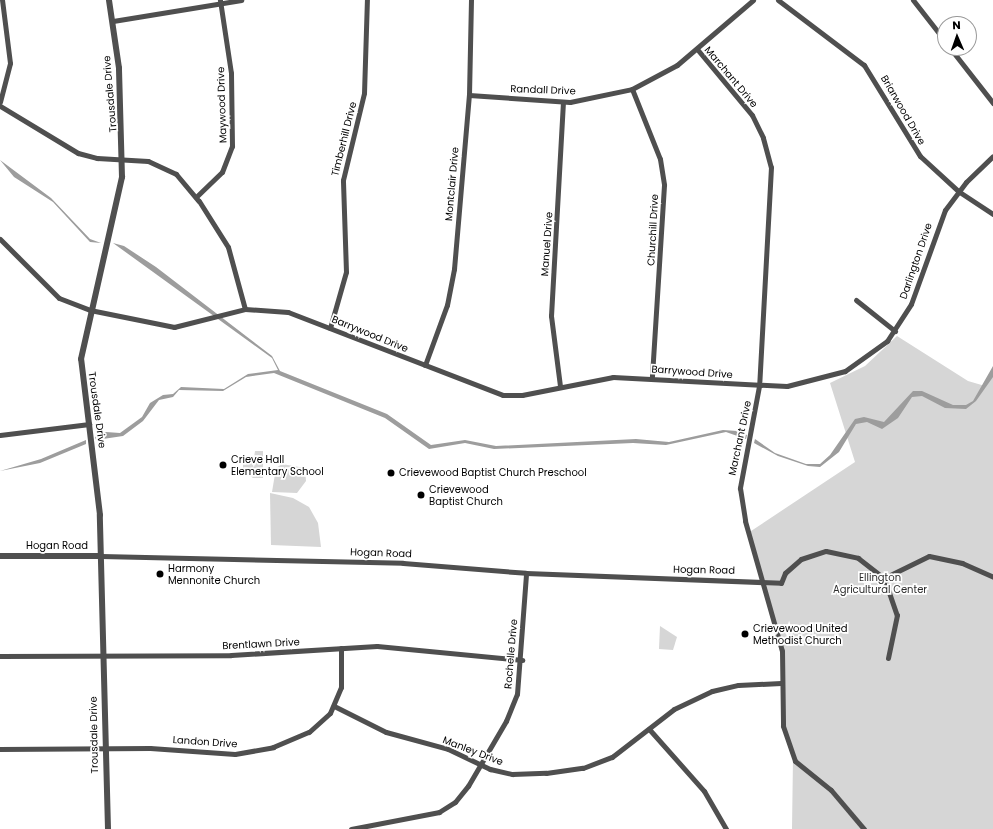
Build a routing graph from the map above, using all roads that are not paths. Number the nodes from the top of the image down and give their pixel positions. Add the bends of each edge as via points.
1 (2, 0) edge
2 (109, 0) edge
3 (241, 0) edge
4 (366, 0) edge
5 (471, 0) edge
6 (753, 0) edge
7 (778, 0) edge
8 (913, 0) edge
9 (220, 2) edge
10 (113, 21) junction
11 (937, 31) edge
12 (697, 50) junction
13 (956, 56) edge
14 (632, 88) junction
15 (469, 95) junction
16 (0, 102) edge
17 (563, 102) junction
18 (993, 103) edge
19 (0, 106) edge
20 (993, 156) edge
21 (124, 159) junction
22 (958, 191) junction
23 (196, 197) junction
24 (993, 214) edge
25 (0, 240) edge
26 (856, 300) dead end
27 (245, 309) junction
28 (90, 310) junction
29 (330, 328) junction
30 (895, 331) junction
31 (425, 365) junction
32 (652, 378) junction
33 (560, 386) junction
34 (759, 386) junction
35 (89, 424) junction
36 (0, 435) edge
37 (0, 556) edge
38 (101, 556) junction
39 (526, 573) junction
40 (884, 578) junction
41 (993, 578) edge
42 (761, 581) junction
43 (341, 648) junction
44 (102, 655) junction
45 (0, 656) edge
46 (888, 658) dead end
47 (522, 660) junction
48 (781, 683) junction
49 (334, 706) junction
50 (649, 729) junction
51 (105, 747) junction
52 (0, 749) edge
53 (481, 765) junction
54 (108, 829) edge
55 (350, 829) edge
56 (726, 829) edge
57 (864, 829) edge

1 - 16 street via 10,58
2 - 10 street, Trousdale Drive
3 - 9 street
4 - 29 street, Timberhill Drive via 363,99 343,180 346,272
5 - 15 street, Montclair Drive
6 - 12 street, Randall Drive
7 - 22 street, Briarwood Drive via 864,65 882,89 916,151
8 - 11 street
9 - 10 street
9 - 23 street, Maywood Drive via 231,73 232,146 222,172
10 - 21 street, Trousdale Drive
12 - 14 street, Randall Drive via 668,71
12 - 34 street, Marchant Drive via 752,115 770,162 772,191
13 - 18 street
14 - 17 street, Randall Drive
14 - 32 street, Churchill Drive via 660,159 664,185
15 - 17 street, Randall Drive
15 - 31 street, Montclair Drive via 452,283
17 - 33 street, Manuel Drive via 551,316
19 - 21 street via 78,153
20 - 22 street, Darlington Drive
21 - 23 street via 148,161 167,168
21 - 28 street, Trousdale Drive via 118,203
22 - 24 street, Briarwood Drive
22 - 30 street, Darlington Drive via 939,221 914,296
23 - 27 street via 231,252
25 - 28 street, Barrywood Drive via 57,296
26 - 30 street
27 - 28 street, Barrywood Drive via 184,326 161,326
27 - 29 street, Barrywood Drive via 288,312
28 - 35 street, Trousdale Drive via 81,359
29 - 31 street, Barrywood Drive
30 - 34 street, Darlington Drive via 872,354 845,371 804,384
31 - 33 street, Barrywood Drive via 509,396
32 - 33 street, Barrywood Drive via 609,377
32 - 34 street, Barrywood Drive
34 - 42 street, Marchant Drive via 740,488
35 - 36 street
35 - 38 street, Trousdale Drive via 100,515
37 - 38 street, Hogan Road
38 - 39 street, Hogan Road via 403,563
38 - 44 street, Trousdale Drive
39 - 42 street, Hogan Road
39 - 47 street, Rochelle Drive
40 - 41 street via 929,556 962,563
40 - 42 street, Hogan Road via 853,556 821,552 796,563 781,583
40 - 46 street via 897,615
42 - 48 street, Marchant Drive via 782,651
43 - 44 street, Brentlawn Drive via 231,655
43 - 47 street, Brentlawn Drive via 388,647
43 - 49 street, Landon Drive via 341,682
44 - 45 street, Brentlawn Drive
44 - 51 street, Trousdale Drive
47 - 53 street, Rochelle Drive via 513,706
48 - 50 street, Manley Drive via 738,685 712,691 674,709
48 - 57 street, Marchant Drive via 782,726 793,758 823,784
49 - 51 street, Landon Drive via 309,732 255,752
49 - 53 street, Manley Drive via 386,732 448,750
50 - 53 street, Manley Drive via 618,754 577,770 522,774
50 - 56 street via 707,795
51 - 52 street, Landon Drive
51 - 54 street, Trousdale Drive
53 - 55 street, Rochelle Drive via 462,795 442,810

